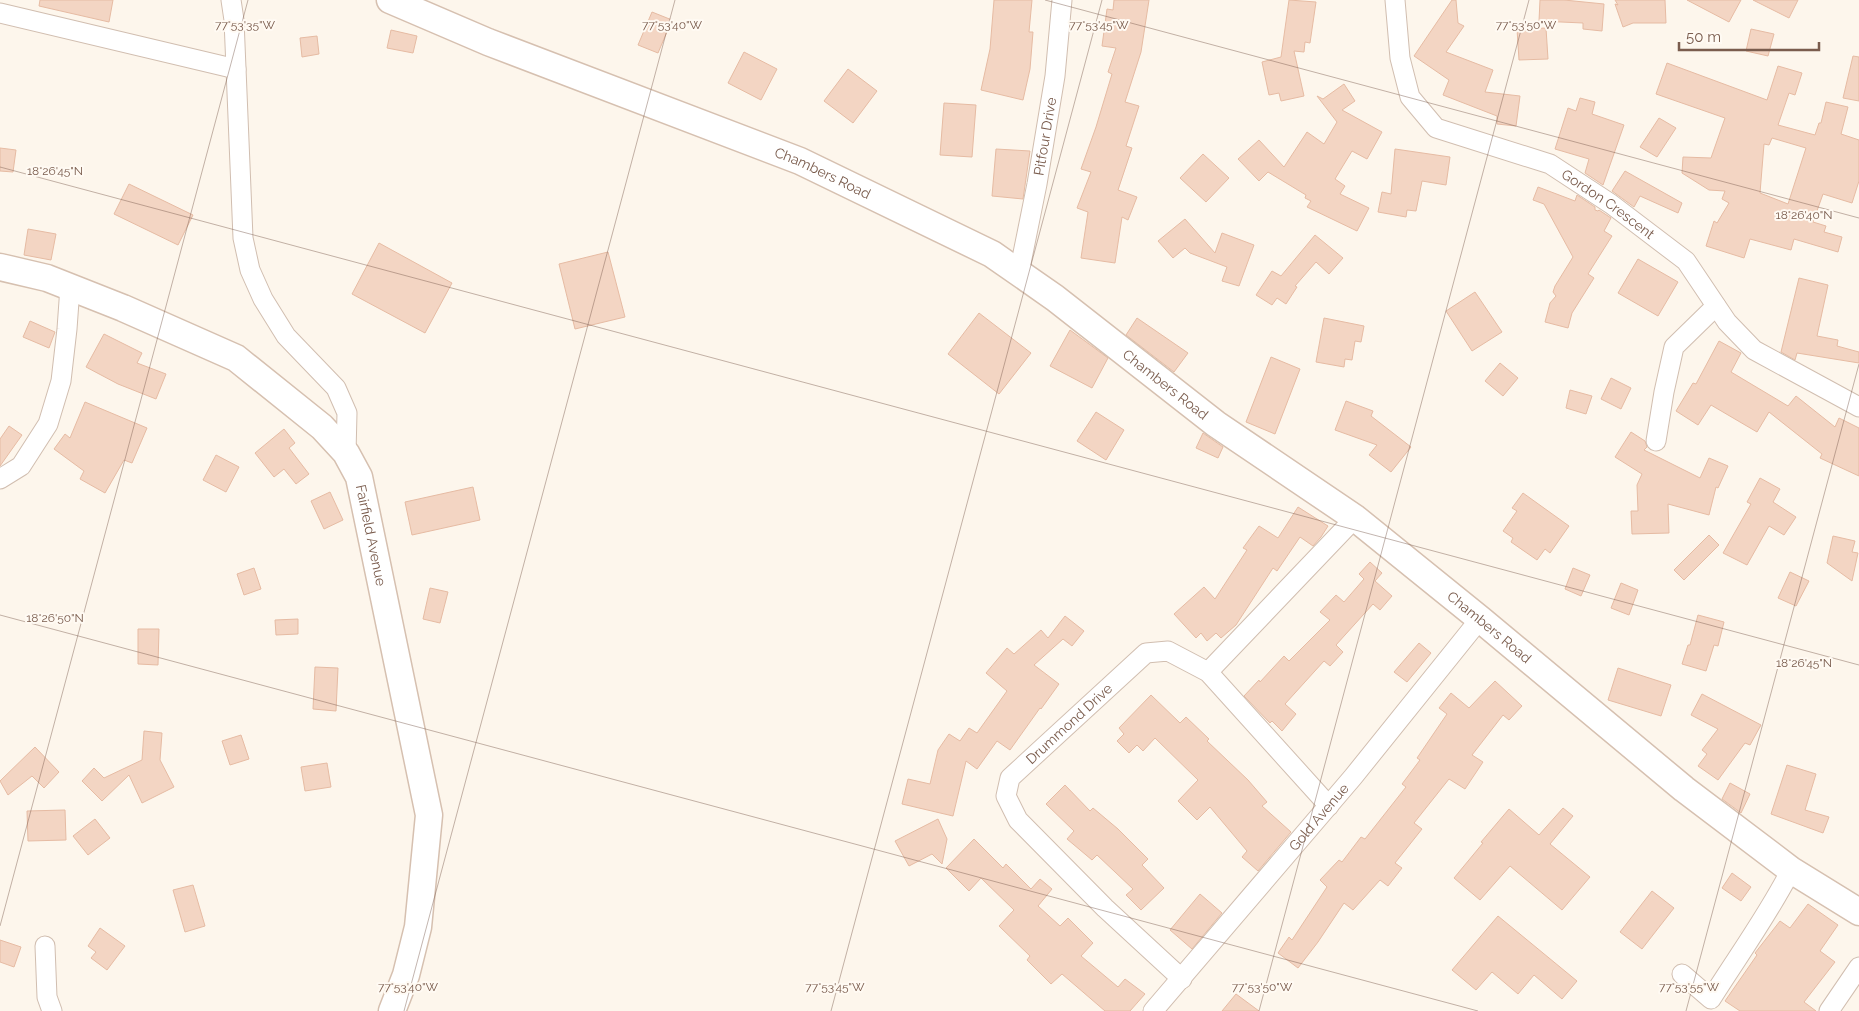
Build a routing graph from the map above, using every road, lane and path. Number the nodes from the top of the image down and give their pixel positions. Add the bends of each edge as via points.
1 (231, 0) edge
2 (390, 0) edge
3 (1062, 0) edge
4 (1395, 0) edge
5 (0, 13) edge
6 (236, 69) junction
7 (0, 267) edge
8 (1019, 273) junction
9 (70, 287) junction
10 (1716, 306) junction
11 (1859, 407) edge
12 (1656, 441) dead end
13 (346, 453) junction
14 (0, 479) edge
15 (1355, 518) junction
16 (1480, 619) junction
17 (1208, 672) junction
18 (1329, 806) junction
19 (1791, 870) junction
20 (1859, 912) edge
21 (45, 946) dead end
22 (1859, 968) edge
23 (1682, 974) dead end
24 (1182, 979) junction
25 (52, 1011) edge
26 (392, 1011) edge
27 (1153, 1011) edge
28 (1829, 1011) edge

1 - 6 street
2 - 8 street, Chambers Road via 488,42 800,161 992,254
3 - 8 street, Pitfour Drive via 1056,76
4 - 10 street, Gordon Crescent via 1400,58 1410,97 1436,128 1550,164 1611,204 1686,261
5 - 6 street
6 - 13 street via 243,238 250,270 286,336 336,388 347,413
7 - 9 street, Fairfield Avenue
8 - 15 street, Chambers Road via 1216,424
9 - 13 street, Fairfield Avenue via 236,358 322,427
9 - 14 street via 60,381 48,424 21,466
10 - 11 street, Gordon Crescent via 1754,350
10 - 12 street via 1674,348
13 - 26 street, Fairfield Avenue via 359,477 429,814 418,927 406,975
15 - 16 street, Chambers Road
15 - 17 street
16 - 18 street, Gold Avenue
16 - 19 street, Chambers Road via 1684,789
17 - 18 street, Drummond Drive
17 - 24 street, Drummond Drive via 1168,651 1146,653 1010,778 1006,796 1018,820 1105,908
18 - 24 street, Gold Avenue
19 - 20 street, Chambers Road
19 - 23 street via 1711,999
21 - 25 street via 46,998
22 - 28 street
24 - 27 street, Gold Avenue

